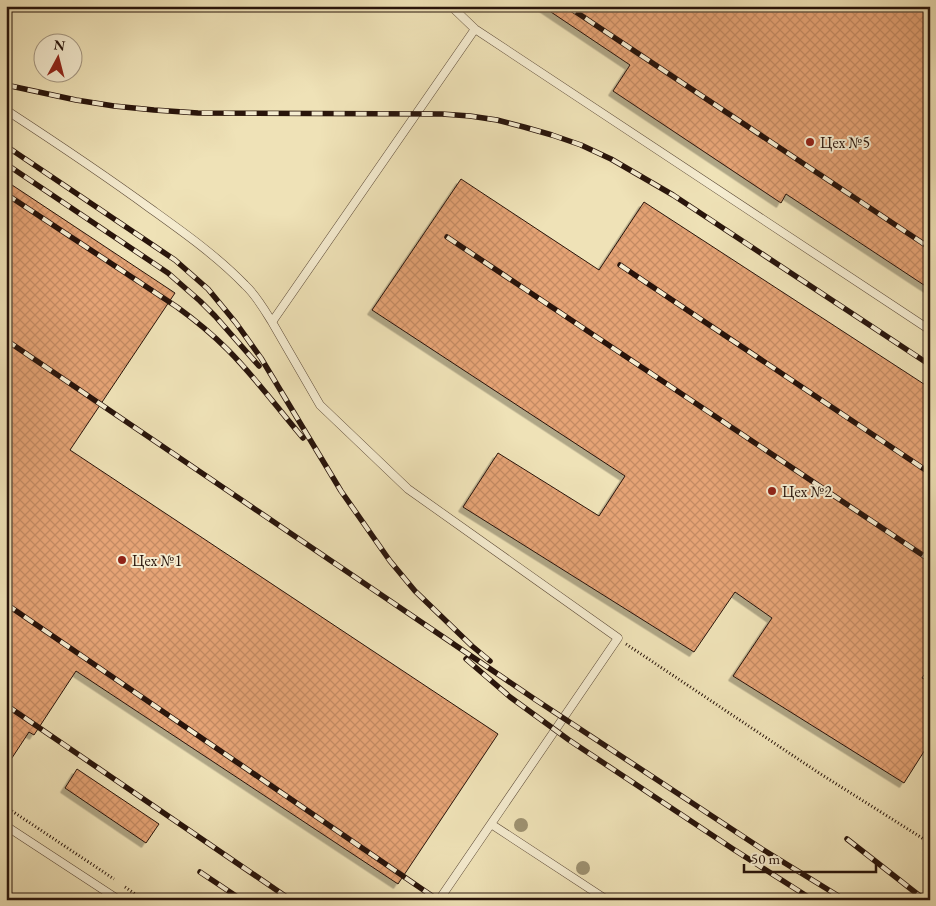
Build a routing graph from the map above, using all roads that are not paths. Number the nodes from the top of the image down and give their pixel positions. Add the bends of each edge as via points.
1 (451, 6) edge
2 (474, 29) junction
3 (6, 110) edge
4 (272, 322) junction
5 (930, 330) edge
6 (492, 824) junction
7 (6, 826) edge
8 (119, 900) edge
9 (439, 900) edge
10 (608, 900) edge

1 - 2 lane
2 - 4 lane
2 - 5 lane
3 - 4 lane via 103,174 191,238 246,286
4 - 6 lane via 320,405 408,489 618,638
6 - 9 lane
6 - 10 lane
7 - 8 lane

